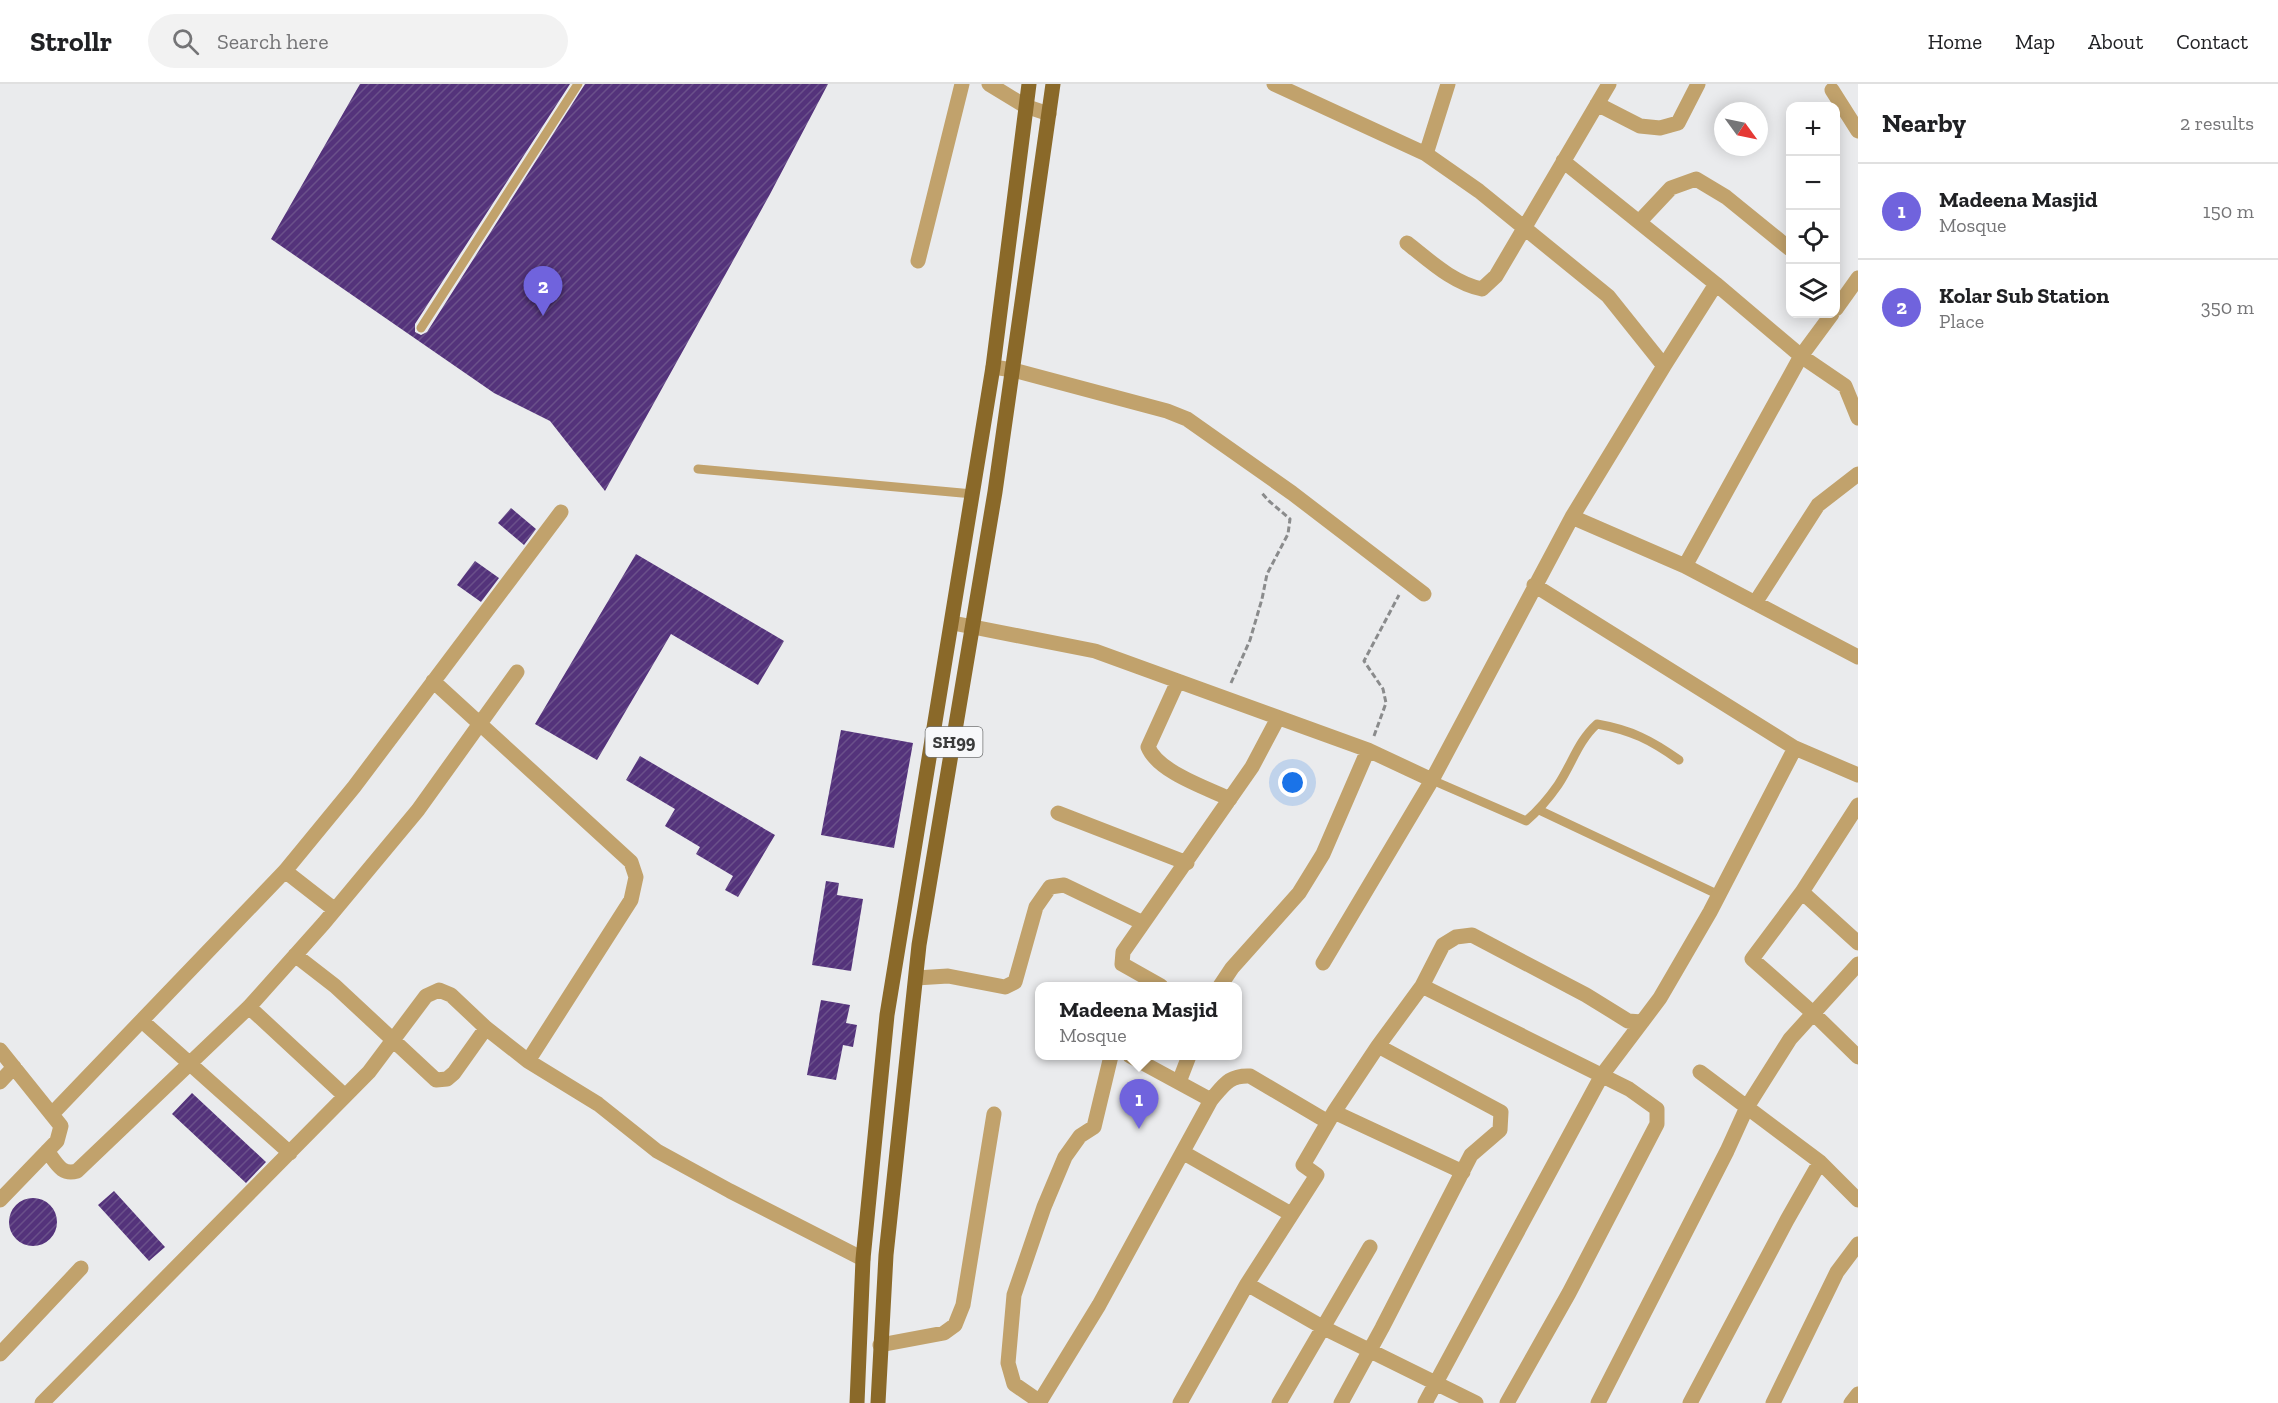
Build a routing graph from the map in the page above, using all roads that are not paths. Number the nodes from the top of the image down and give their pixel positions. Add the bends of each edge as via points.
1 (578, 84) edge
2 (962, 84) edge
3 (989, 84) edge
4 (1029, 84) edge
5 (1053, 84) edge
6 (1274, 84) edge
7 (1448, 84) edge
8 (1609, 84) edge
9 (1698, 84) edge
10 (1832, 90) dead end
11 (1597, 104) junction
12 (1025, 106) junction
13 (1049, 114) junction
14 (1858, 131) edge
15 (1426, 154) junction
16 (1563, 161) junction
17 (1640, 221) junction
18 (1524, 227) junction
19 (1407, 243) dead end
20 (1786, 245) edge
21 (918, 261) dead end
22 (1858, 278) edge
23 (1716, 284) junction
24 (1841, 289) edge
25 (1829, 318) edge
26 (421, 328) dead end
27 (1802, 356) junction
28 (1664, 366) junction
29 (993, 367) junction
30 (1012, 370) junction
31 (1855, 403) edge
32 (1858, 418) edge
33 (698, 469) dead end
34 (1858, 474) edge
35 (973, 494) junction
36 (561, 512) dead end
37 (1572, 517) junction
38 (1685, 566) junction
39 (1534, 585) junction
40 (1424, 594) dead end
41 (1755, 603) junction
42 (953, 623) junction
43 (974, 628) junction
44 (1858, 657) edge
45 (517, 672) dead end
46 (433, 681) junction
47 (1178, 681) junction
48 (1278, 718) junction
49 (480, 723) junction
50 (1795, 748) junction
51 (1368, 750) junction
52 (1679, 760) dead end
53 (1858, 775) edge
54 (1432, 780) junction
55 (1230, 799) junction
56 (1858, 805) edge
57 (1539, 810) junction
58 (1058, 813) dead end
59 (1186, 863) junction
60 (285, 871) junction
61 (1802, 892) junction
62 (1719, 895) junction
63 (335, 910) junction
64 (1143, 923) junction
65 (1858, 943) edge
66 (295, 956) junction
67 (1323, 963) dead end
68 (1858, 964) edge
69 (916, 978) junction
70 (1153, 982) edge
71 (1223, 982) edge
72 (1422, 986) junction
73 (249, 1007) junction
74 (1813, 1013) junction
75 (142, 1021) junction
76 (1642, 1022) junction
77 (486, 1028) junction
78 (393, 1040) junction
79 (1378, 1046) junction
80 (0, 1050) edge
81 (1858, 1058) edge
82 (1110, 1060) edge
83 (1138, 1060) edge
84 (1187, 1060) edge
85 (528, 1061) junction
86 (188, 1064) junction
87 (14, 1067) junction
88 (1700, 1072) dead end
89 (1602, 1075) junction
90 (0, 1082) edge
91 (1179, 1082) junction
92 (345, 1096) junction
93 (1211, 1100) junction
94 (1747, 1107) junction
95 (52, 1114) junction
96 (994, 1114) dead end
97 (1331, 1117) junction
98 (47, 1151) junction
99 (290, 1153) junction
100 (1184, 1153) junction
101 (1820, 1162) junction
102 (1463, 1172) junction
103 (0, 1200) edge
104 (1858, 1200) edge
105 (1291, 1214) junction
106 (1858, 1244) edge
107 (1370, 1247) dead end
108 (863, 1259) junction
109 (81, 1268) dead end
110 (1247, 1284) junction
111 (1324, 1328) junction
112 (880, 1345) junction
113 (1370, 1350) junction
114 (0, 1354) edge
115 (1437, 1382) junction
116 (1858, 1394) edge
117 (1040, 1402) edge
118 (42, 1403) edge
119 (857, 1403) edge
120 (878, 1403) edge
121 (1180, 1403) edge
122 (1278, 1403) edge
123 (1341, 1403) edge
124 (1425, 1403) edge
125 (1476, 1403) edge
126 (1508, 1403) edge
127 (1598, 1403) edge
128 (1690, 1403) edge
129 (1773, 1403) edge
130 (1851, 1403) edge

1 - 26 lane
2 - 21 street
3 - 12 street
4 - 12 main road, SH99
5 - 13 main road, SH99
6 - 15 street
7 - 15 street
8 - 11 street
9 - 11 street via 1678,123 1660,128 1640,126
10 - 14 street
11 - 16 street
12 - 13 street
12 - 29 main road, SH99
13 - 30 main road, SH99
15 - 18 street
16 - 17 street
16 - 18 street
17 - 20 street via 1671,188 1696,179 1726,197
17 - 23 street
18 - 19 street via 1496,276 1482,289 1446,273
18 - 28 street via 1608,296
22 - 24 street
23 - 27 street
23 - 28 street
25 - 27 street
27 - 31 street via 1845,386
27 - 38 street
28 - 37 street
29 - 30 street
29 - 35 main road, SH99
30 - 40 street via 1187,419
30 - 43 main road, SH99
31 - 32 street
33 - 35 lane
34 - 41 street via 1818,505
35 - 42 main road, SH99
36 - 46 street
37 - 38 street
37 - 39 street
38 - 41 street
39 - 50 street
39 - 54 street
41 - 44 street
42 - 43 street
42 - 108 main road, SH99 via 887,1015
43 - 47 street via 1095,651
43 - 69 main road, SH99
45 - 49 street
46 - 49 street
46 - 60 street
47 - 48 street
47 - 55 street via 1148,747 1151,754 1166,768
48 - 51 street
48 - 55 street
49 - 63 street via 418,810
49 - 85 street via 631,862 636,877 630,900
50 - 53 street
50 - 62 street
51 - 54 street
51 - 71 street via 1323,854 1299,893
52 - 57 lane via 1636,734 1597,724 1584,736 1559,784
54 - 57 lane via 1526,821
54 - 67 street
55 - 59 street
56 - 61 street
57 - 62 lane
58 - 59 street
59 - 64 street
60 - 63 street
60 - 75 street
61 - 65 street
61 - 74 street via 1752,959
62 - 76 street
63 - 66 street
64 - 69 street via 1064,885 1050,887 1036,907 1015,982 1005,987 948,976
64 - 70 street via 1123,952 1122,964
66 - 73 street
66 - 78 street via 335,986
68 - 74 street
69 - 112 main road, SH99
72 - 76 street via 1443,945 1456,937 1472,935 1628,1021
72 - 79 street
72 - 89 street
73 - 86 street
73 - 92 street
74 - 81 street
74 - 94 street via 1790,1039
75 - 86 street
75 - 95 street
76 - 89 street
77 - 78 street via 451,995 439,990 426,996
77 - 78 street via 447,1079 436,1080
77 - 85 street
78 - 92 street
79 - 97 street
79 - 102 street via 1501,1112 1500,1130 1472,1155
80 - 87 street
82 - 117 street via 1094,1127 1080,1136 1065,1157 1014,1295 1008,1363 1014,1384
83 - 91 street
84 - 91 street
85 - 108 street via 598,1104 657,1151
86 - 98 street via 77,1171 62,1171
86 - 99 street
87 - 90 street
87 - 95 street
88 - 94 street
89 - 115 street
89 - 126 street via 1657,1109 1657,1124
91 - 93 street
92 - 99 street
93 - 97 street via 1237,1075 1250,1076
93 - 100 street
94 - 101 street
94 - 127 street
95 - 98 street via 61,1126 57,1141
96 - 112 street via 963,1305 955,1325 944,1333
97 - 102 street
97 - 105 street via 1303,1164 1317,1175
98 - 103 street
99 - 118 street
100 - 105 street
100 - 117 street
101 - 104 street
101 - 128 street
102 - 113 street
105 - 110 street
106 - 129 street via 1837,1272
107 - 111 street
108 - 119 main road, SH99
109 - 114 street
110 - 111 street
110 - 121 street
111 - 113 street
111 - 122 street
112 - 120 main road, SH99
113 - 115 street
113 - 123 street
115 - 124 street
115 - 125 street
116 - 130 street

